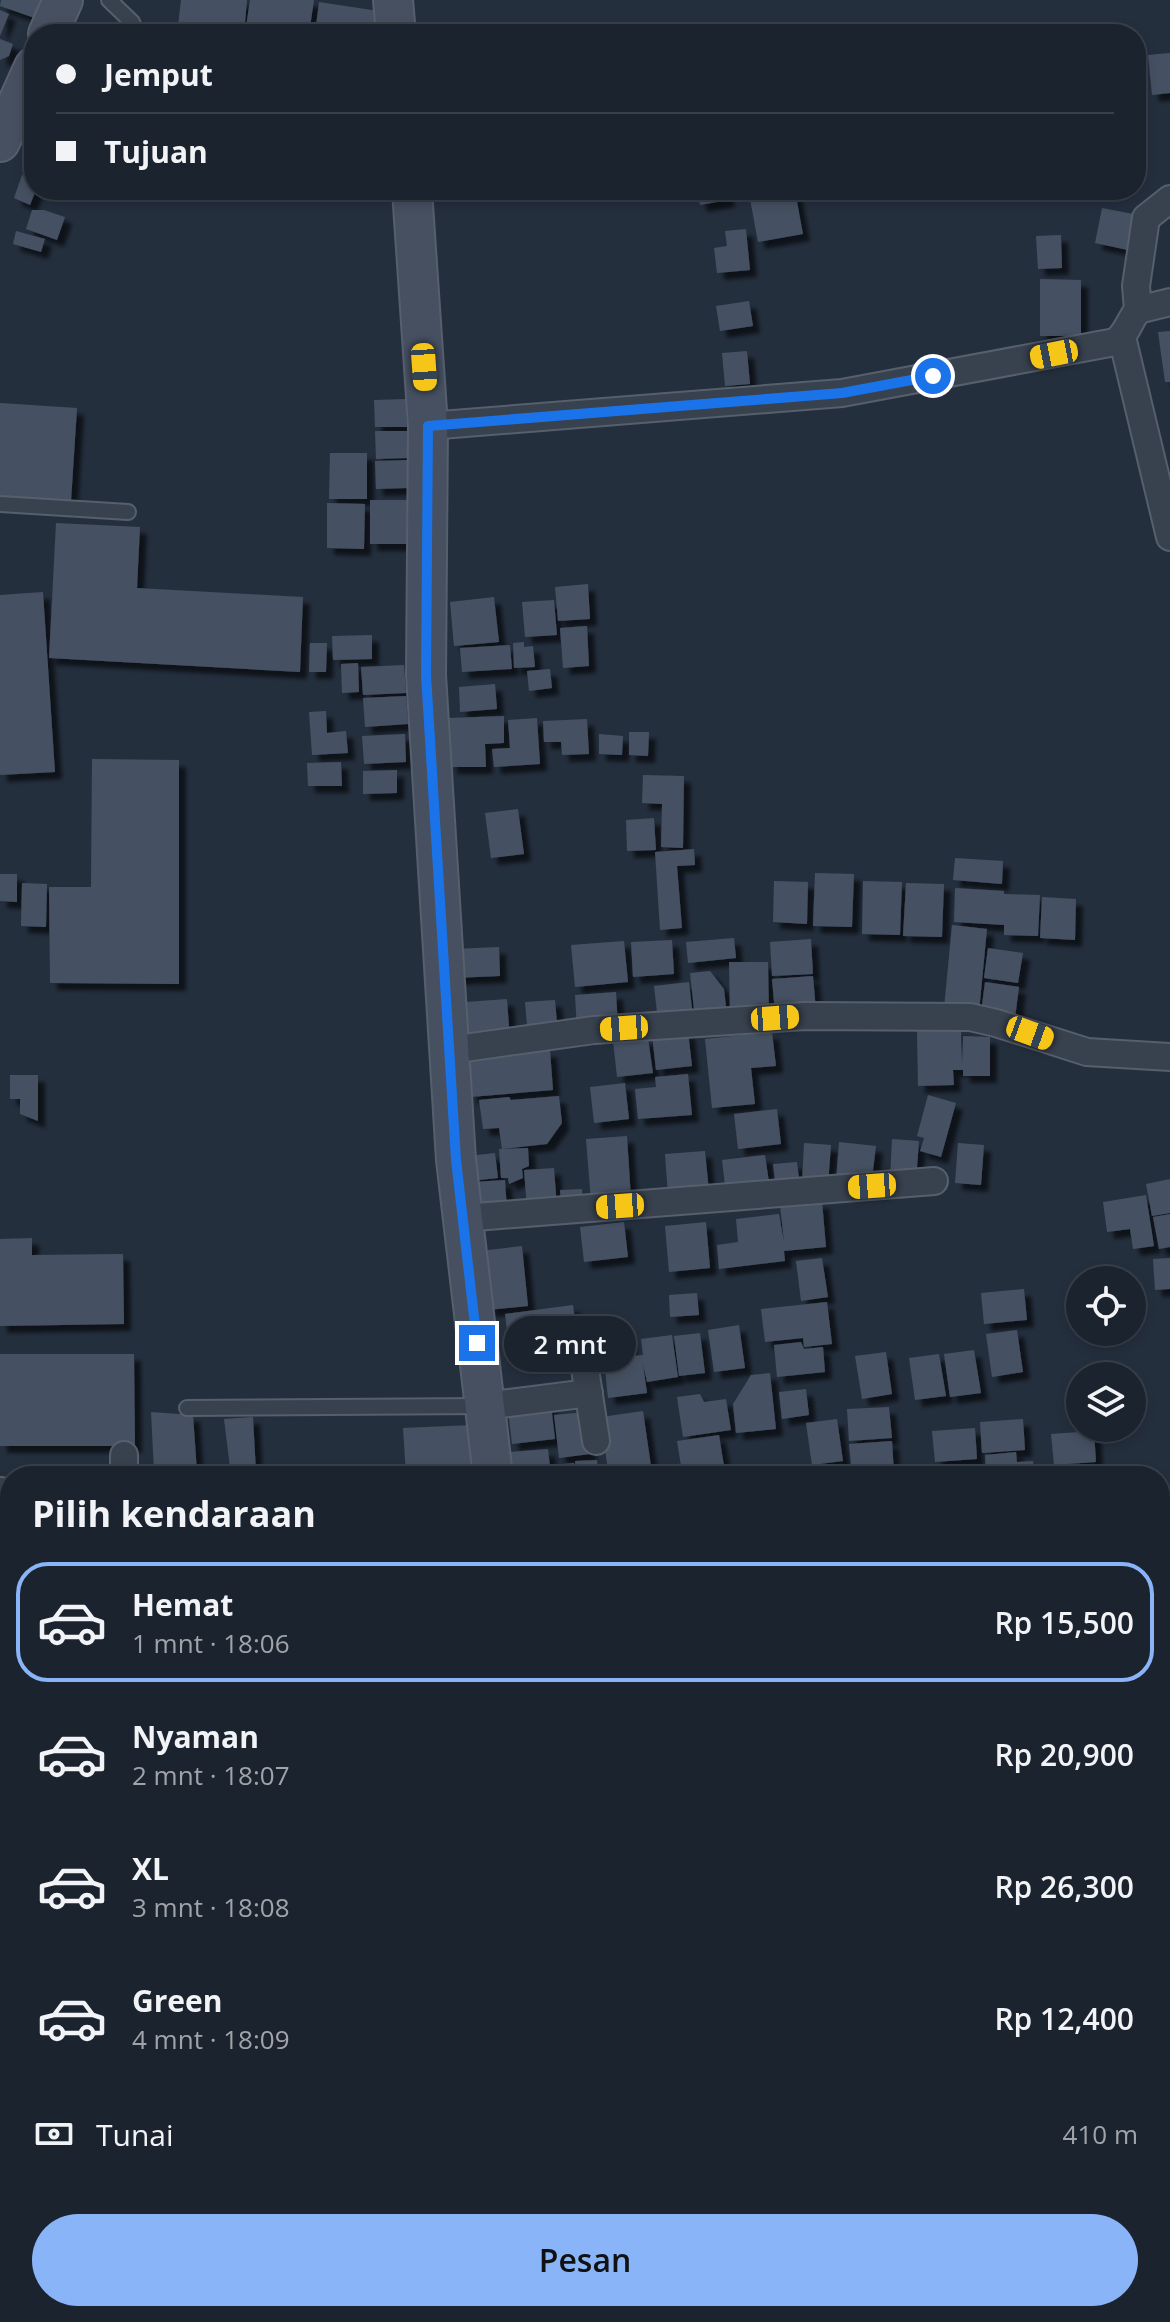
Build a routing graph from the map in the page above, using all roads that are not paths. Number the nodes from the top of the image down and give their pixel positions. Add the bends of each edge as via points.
1 (63, 0) edge
2 (109, 0) edge
3 (393, 0) edge
4 (52, 24) edge
5 (133, 24) edge
6 (395, 24) edge
7 (24, 89) edge
8 (0, 142) edge
9 (1170, 199) edge
10 (413, 200) edge
11 (1170, 302) edge
12 (1138, 310) junction
13 (1122, 337) junction
14 (428, 426) junction
15 (0, 504) edge
16 (128, 512) dead end
17 (1170, 537) edge
18 (450, 1050) junction
19 (1170, 1057) edge
20 (934, 1181) dead end
21 (463, 1218) junction
22 (484, 1406) junction
23 (187, 1408) dead end
24 (596, 1441) dead end
25 (492, 1466) edge

1 - 4 street
2 - 5 lane
3 - 6 street
7 - 8 street
9 - 12 street via 1146,218 1136,286
10 - 14 street
11 - 12 street
12 - 13 street
13 - 14 street via 842,393
13 - 17 street
14 - 18 street via 426,675
15 - 16 lane
18 - 19 street via 594,1030 805,1016 970,1017 1087,1052
18 - 21 street
20 - 21 street
21 - 22 street
22 - 23 lane
22 - 24 street via 587,1381
22 - 25 street

